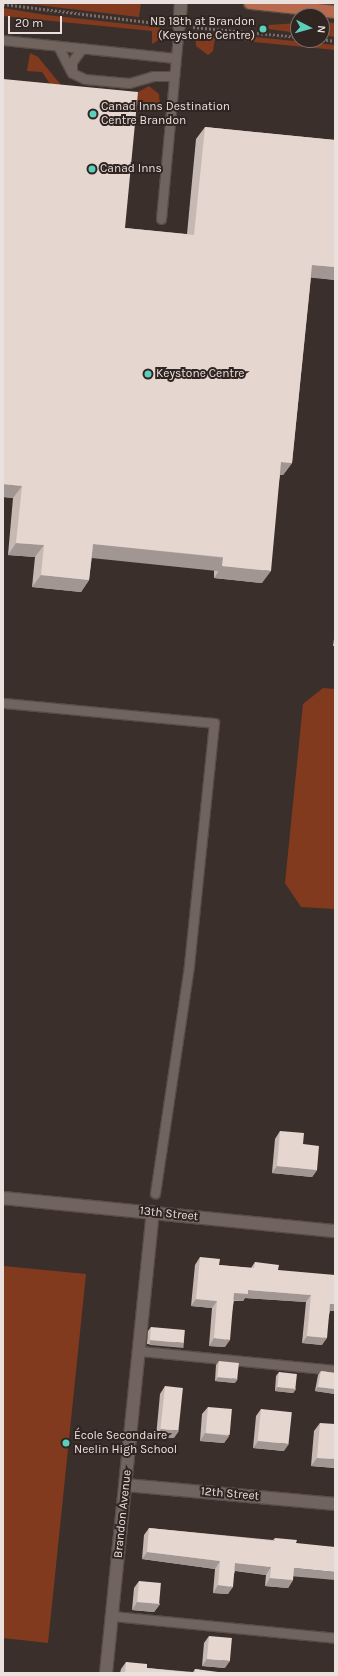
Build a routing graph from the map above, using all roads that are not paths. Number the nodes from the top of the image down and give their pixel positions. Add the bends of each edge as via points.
1 (181, 3) edge
2 (250, 3) edge
3 (335, 12) edge
4 (179, 26) joint
5 (3, 40) edge
6 (58, 46) junction
7 (82, 48) junction
8 (175, 58) junction
9 (72, 74) junction
10 (174, 76) junction
11 (161, 219) dead end
12 (3, 703) edge
13 (155, 1193) dead end
14 (3, 1198) edge
15 (154, 1212) junction
16 (335, 1231) edge
17 (140, 1351) junction
18 (335, 1370) edge
19 (126, 1485) junction
20 (335, 1504) edge
21 (112, 1616) junction
22 (335, 1638) edge
23 (106, 1673) edge

1 - 4 street
2 - 3 main road
4 - 8 lane
5 - 6 lane
6 - 7 lane
6 - 9 lane
7 - 8 lane
7 - 9 lane via 72,62
8 - 10 lane
9 - 10 lane via 85,79 116,83 129,83 162,75
10 - 11 lane
12 - 13 lane via 214,723 189,966
14 - 15 street, 13th Street
15 - 16 street, 13th Street
15 - 17 street, Brandon Avenue
17 - 18 lane
17 - 19 street, Brandon Avenue
19 - 20 street, 12th Street
19 - 21 street, Brandon Avenue
21 - 22 lane
21 - 23 street, Brandon Avenue

